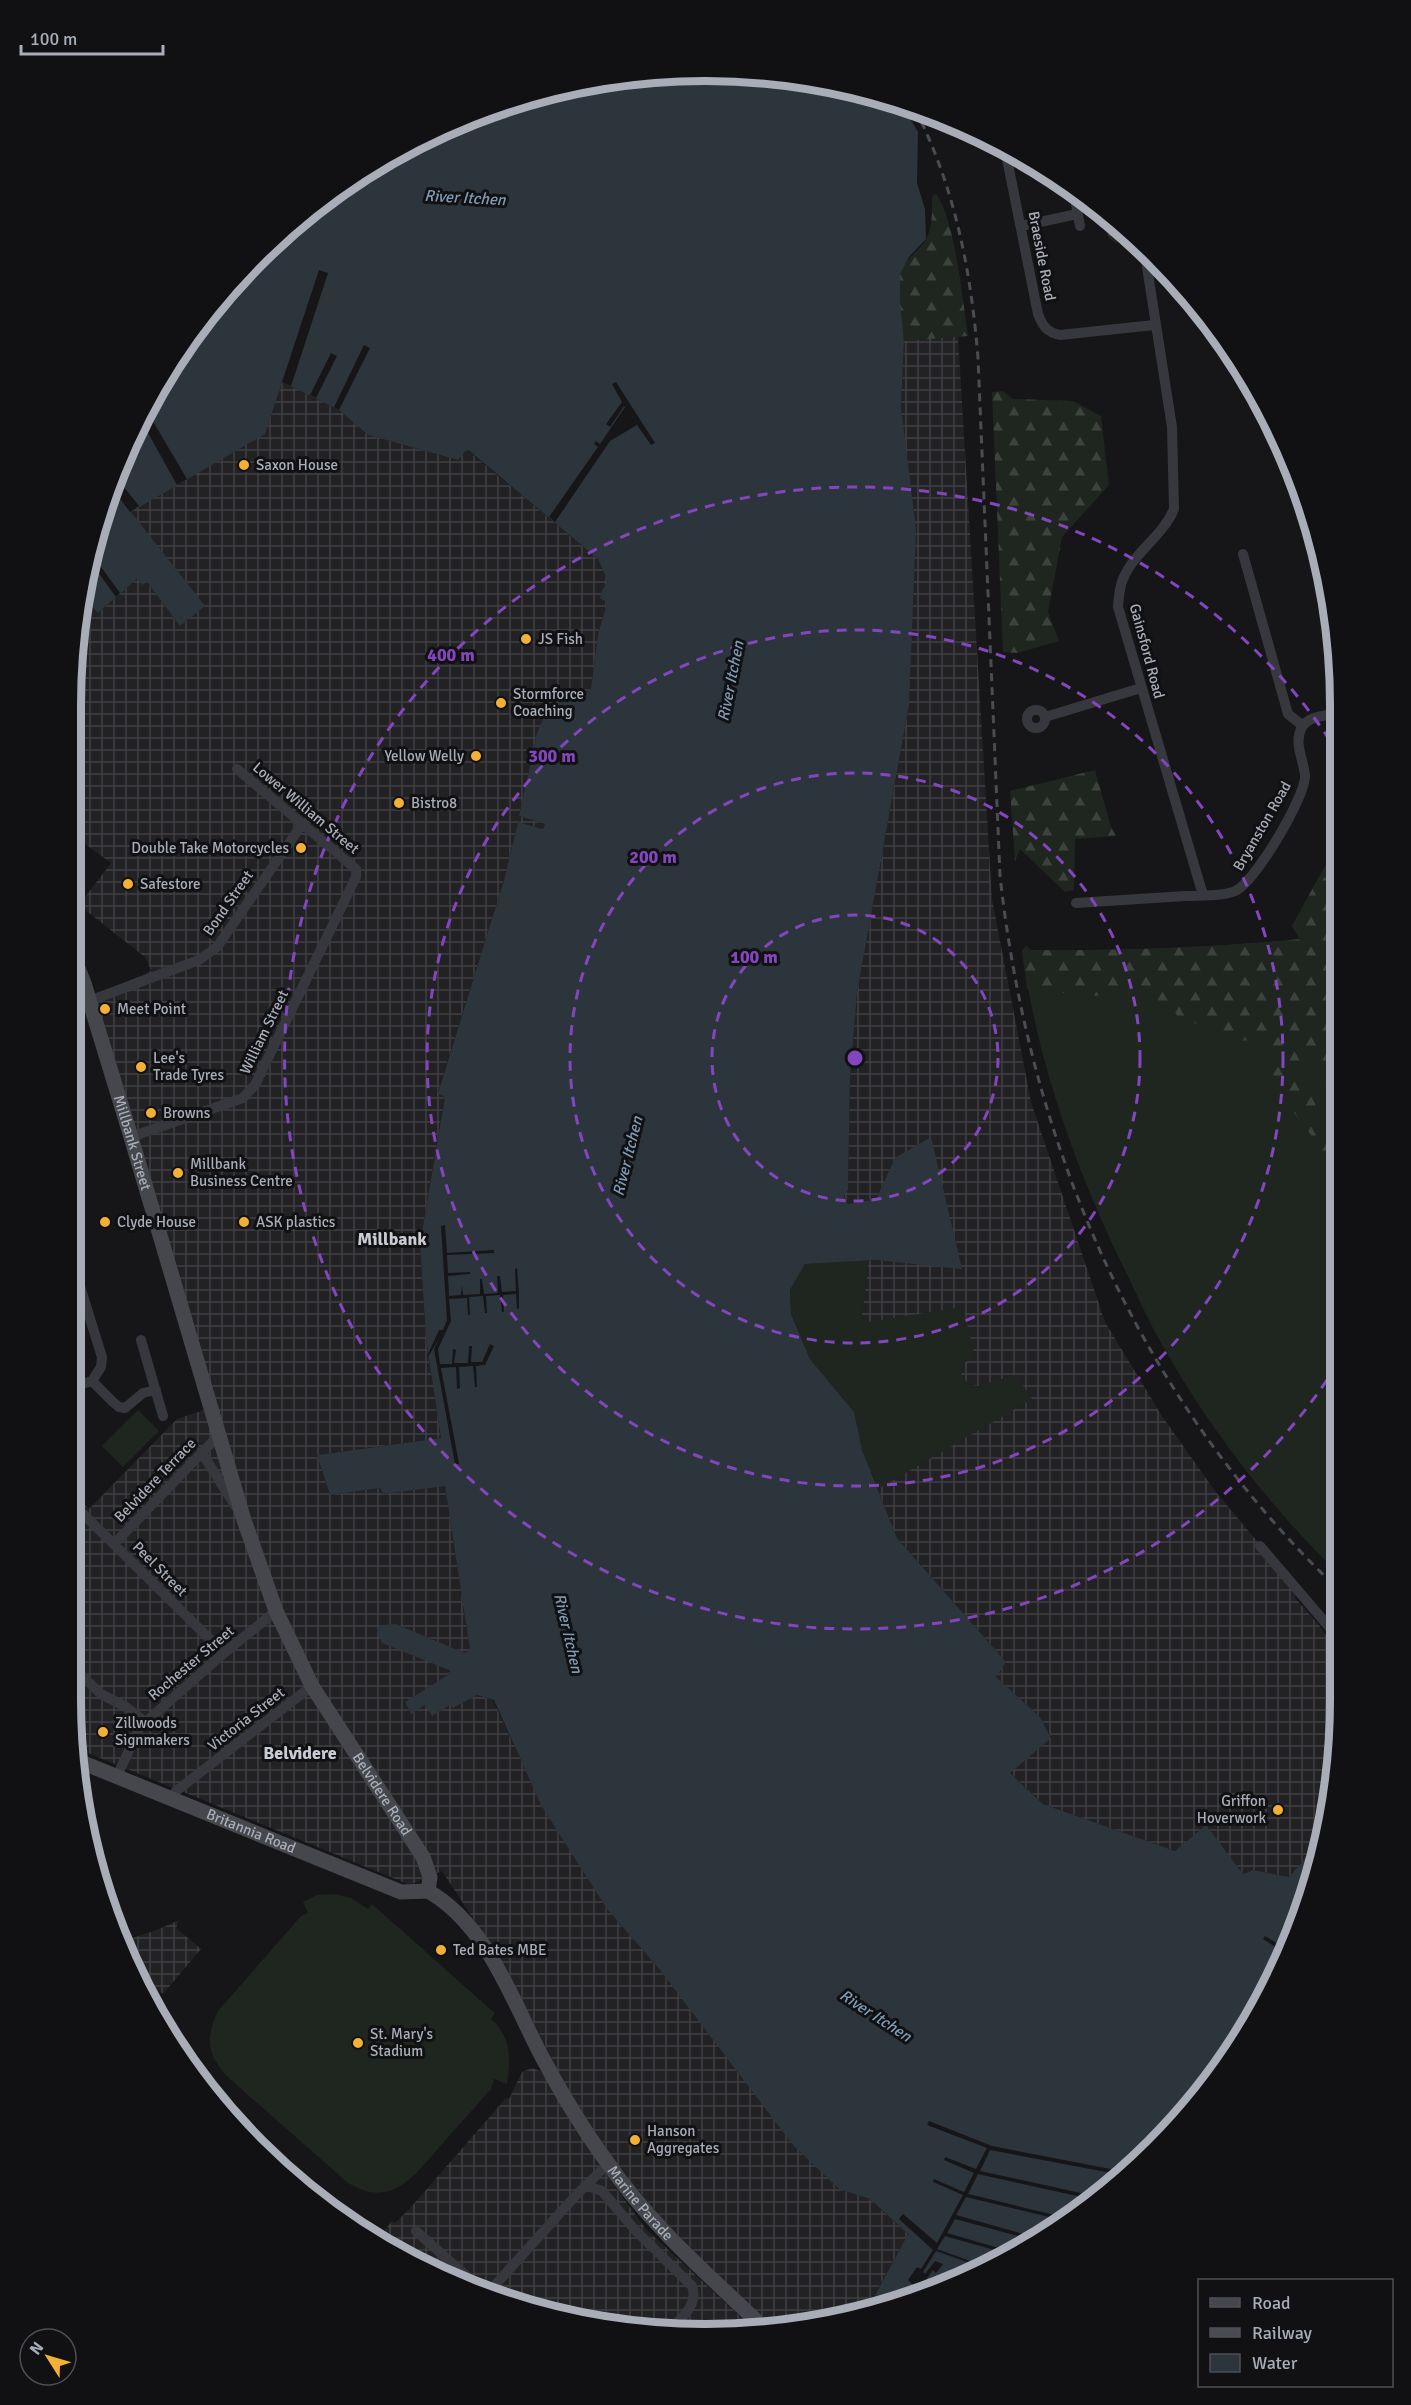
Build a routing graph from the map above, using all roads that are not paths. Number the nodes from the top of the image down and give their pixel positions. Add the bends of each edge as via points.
1 (1007, 159) edge
2 (1022, 226) junction
3 (1080, 226) dead end
4 (1146, 263) edge
5 (1154, 326) junction
6 (1243, 554) dead end
7 (1141, 688) junction
8 (1330, 715) edge
9 (1045, 717) dead end
10 (1303, 726) junction
11 (237, 769) dead end
12 (303, 823) junction
13 (356, 869) joint
14 (1203, 895) junction
15 (1076, 903) dead end
16 (81, 978) edge
17 (89, 1001) junction
18 (131, 1137) junction
19 (81, 1290) edge
20 (141, 1340) dead end
21 (92, 1381) junction
22 (81, 1384) edge
23 (156, 1390) junction
24 (163, 1416) dead end
25 (218, 1436) junction
26 (202, 1453) junction
27 (81, 1512) edge
28 (244, 1520) junction
29 (114, 1544) junction
30 (1260, 1546) dead end
31 (276, 1611) junction
32 (1330, 1628) edge
33 (224, 1653) junction
34 (81, 1684) edge
35 (312, 1686) junction
36 (145, 1722) junction
37 (84, 1763) edge
38 (117, 1776) junction
39 (171, 1799) junction
40 (428, 1891) junction
41 (608, 2164) junction
42 (585, 2185) junction
43 (416, 2231) dead end
44 (466, 2275) edge
45 (494, 2287) edge
46 (758, 2322) edge
47 (676, 2323) edge

1 - 2 street, Braeside Road
2 - 3 street via 1077,209
2 - 5 street, Braeside Road via 1038,314 1050,333
4 - 5 street, Gainsford Road
5 - 7 street, Gainsford Road via 1172,427 1174,509 1127,569 1120,586 1118,607
6 - 10 street via 1288,714
7 - 9 street
7 - 14 street, Gainsford Road
8 - 10 street via 1310,719
10 - 14 street, Bryanston Road via 1298,741 1305,777 1303,792 1259,867 1238,890
11 - 12 street, Lower William Street
12 - 13 street, Lower William Street
12 - 17 street, Bond Street via 217,947 199,960
13 - 18 street, William Street via 356,877 327,938 249,1093
14 - 15 street, Bryanston Road
16 - 17 street, Millbank Street
17 - 18 street, Millbank Street
18 - 25 street, Millbank Street
19 - 21 street via 102,1357
20 - 23 street
21 - 22 street
21 - 23 street via 118,1407 125,1408 143,1392
23 - 24 street
25 - 26 street, Belvidere Terrace
25 - 28 street, Belvidere Road
26 - 28 street, Belvidere Road
26 - 29 street, Belvidere Terrace
27 - 29 street, Peel Street
28 - 31 street, Belvidere Road
29 - 33 street, Peel Street
30 - 32 street
31 - 33 street, Rochester Street
31 - 35 street, Belvidere Road
33 - 36 street, Rochester Street
34 - 36 street via 126,1707
35 - 39 street, Victoria Street
35 - 40 street, Belvidere Road via 423,1857 430,1877
36 - 38 street, Rochester Street via 135,1733
37 - 38 street, Britannia Road
38 - 39 street, Britannia Road
39 - 40 street, Britannia Road via 401,1892
40 - 41 street, Marine Parade via 455,1911 489,1954 540,2053
41 - 42 street
41 - 46 street, Marine Parade via 652,2219
42 - 45 street
42 - 47 street via 602,2191 692,2286 692,2304
43 - 44 street

